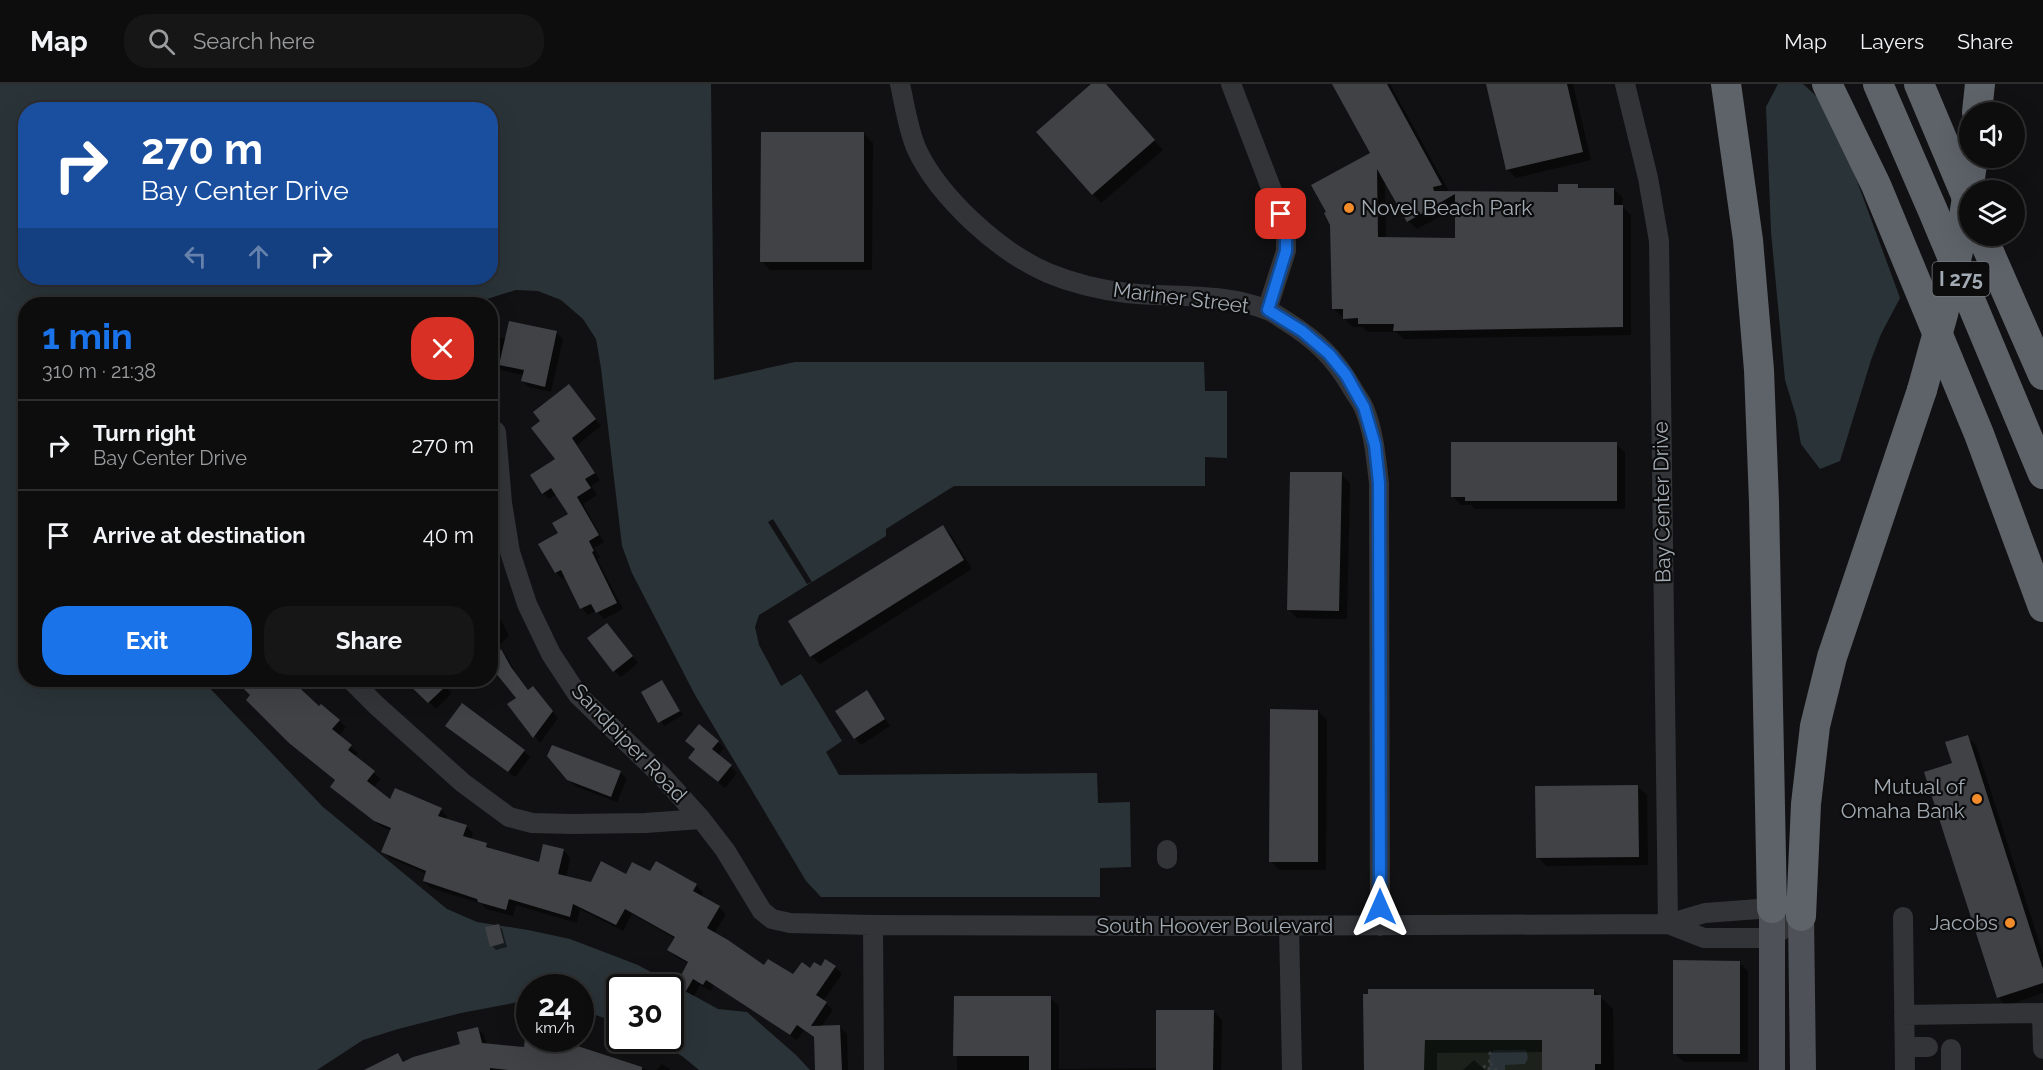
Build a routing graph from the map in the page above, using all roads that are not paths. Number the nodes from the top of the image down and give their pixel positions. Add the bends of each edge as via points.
1 (900, 84) edge
2 (1231, 84) edge
3 (1625, 84) edge
4 (1726, 84) edge
5 (1827, 84) edge
6 (1878, 84) edge
7 (1919, 84) edge
8 (1971, 168) edge
9 (1959, 180) edge
10 (1986, 246) edge
11 (1268, 310) junction
12 (2043, 375) edge
13 (498, 441) edge
14 (2043, 474) edge
15 (2043, 607) edge
16 (358, 687) edge
17 (701, 819) junction
18 (1801, 916) junction
19 (1903, 917) dead end
20 (772, 919) joint
21 (1772, 923) junction
22 (1668, 924) junction
23 (873, 925) junction
24 (1289, 926) junction
25 (1380, 926) junction
26 (1904, 1015) junction
27 (1905, 1047) junction
28 (1928, 1047) dead end
29 (2043, 1048) edge
30 (1951, 1049) dead end
31 (874, 1070) edge
32 (1292, 1070) edge
33 (1772, 1070) edge
34 (1803, 1070) edge
35 (1905, 1070) edge
36 (1951, 1070) edge

1 - 11 street, Mariner Street via 917,150 938,183 963,213 1017,255 1047,273 1088,285 1127,293 1229,300
2 - 11 street via 1286,236
3 - 22 street, Bay Center Drive via 1659,241
4 - 21 highway via 1748,240 1759,370
5 - 15 highway via 1876,185 1979,434
6 - 14 highway, I 275
7 - 9 highway
8 - 18 highway, bridge via 1960,243 1922,390 1836,647 1815,726 1805,816
10 - 12 highway, I 275
11 - 25 street, Mariner Street via 1302,331 1346,375 1364,407 1375,445 1379,495
13 - 17 street, Sandpiper Road via 510,552 527,604 551,654 578,695
16 - 17 street, Sandpiper Road via 463,783 509,817 532,823
17 - 20 street, Sandpiper Road via 762,911
18 - 21 street, South Hoover Boulevard
18 - 21 street
18 - 34 main road
19 - 26 street
20 - 23 street, South Hoover Boulevard
21 - 22 street, South Hoover Boulevard via 1705,912
21 - 22 street via 1704,938
21 - 33 main road
22 - 25 street, South Hoover Boulevard
23 - 24 street, South Hoover Boulevard
23 - 31 street
24 - 25 street, South Hoover Boulevard
24 - 32 street
26 - 27 street
26 - 29 street via 2042,1013
27 - 28 street
27 - 35 street
30 - 36 street

